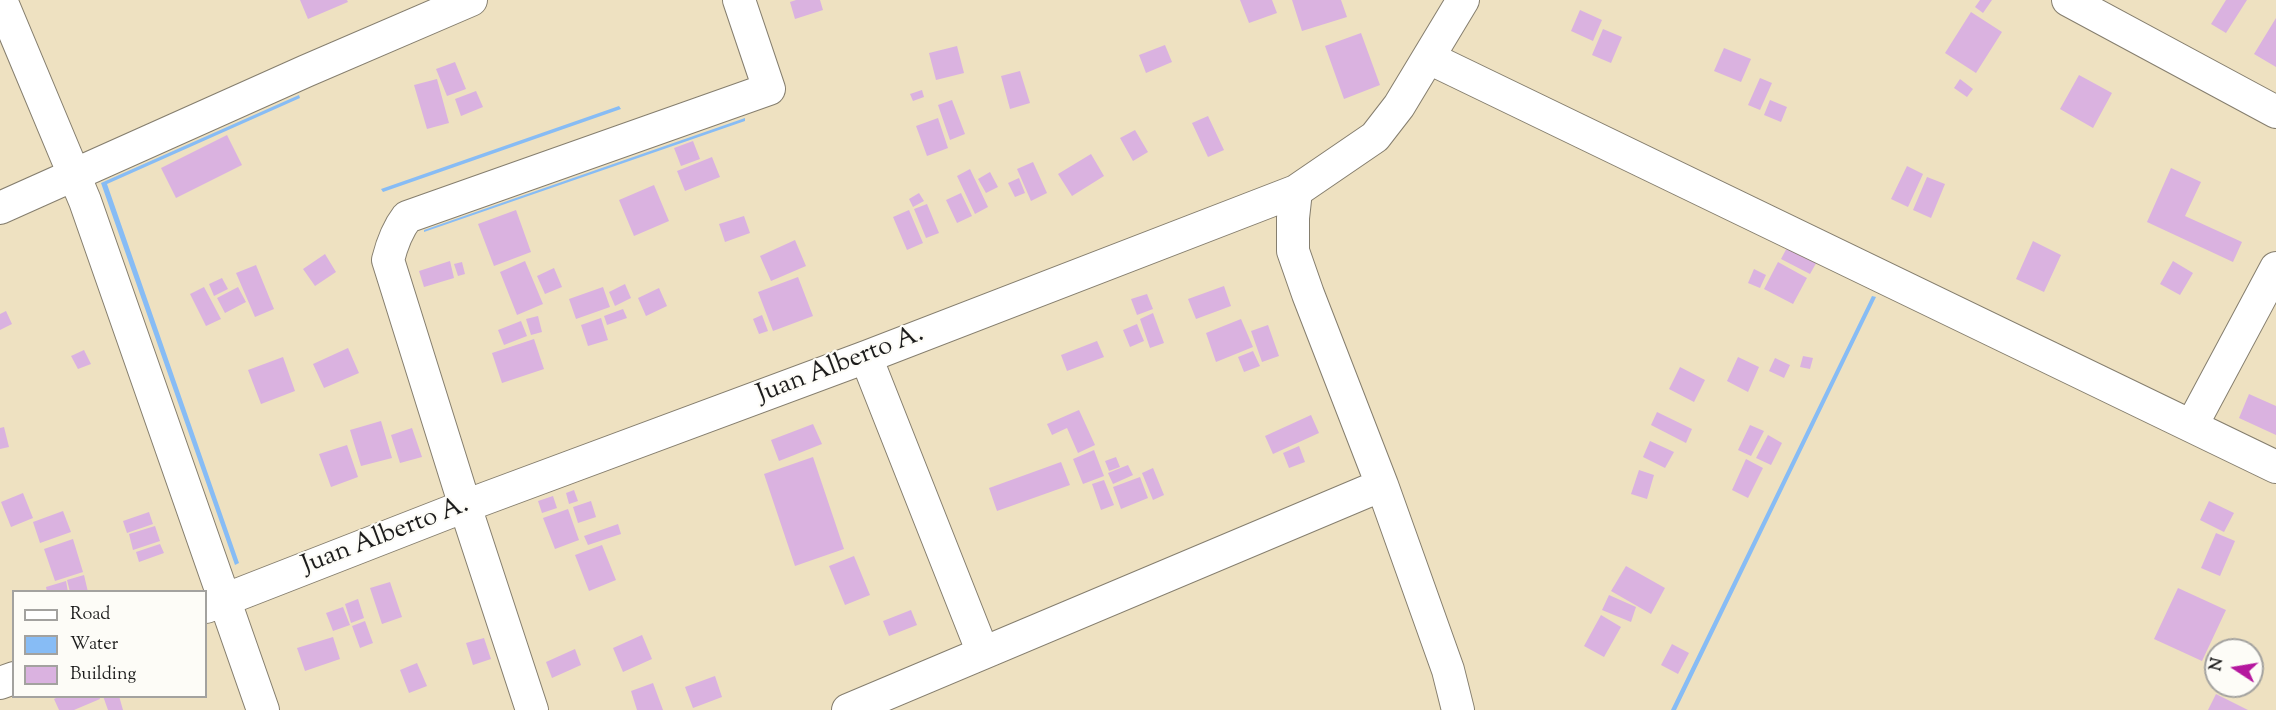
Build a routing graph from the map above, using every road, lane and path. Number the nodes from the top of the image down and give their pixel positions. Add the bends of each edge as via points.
1 (1, 0) edge
2 (471, 0) edge
3 (739, 0) edge
4 (1463, 0) edge
5 (2068, 0) edge
6 (1429, 58) junction
7 (2276, 112) edge
8 (73, 175) junction
9 (1296, 191) junction
10 (0, 208) edge
11 (2276, 268) edge
12 (866, 357) junction
13 (2192, 425) junction
14 (2276, 467) edge
15 (1382, 485) junction
16 (465, 506) junction
17 (215, 603) edge
18 (983, 653) junction
19 (263, 710) edge
20 (532, 710) edge
21 (848, 710) edge
22 (1458, 710) edge

1 - 8 street
2 - 8 street
3 - 16 street via 769,89 407,217 396,235 388,260
4 - 6 street, Juan Alberto A.
5 - 7 street
6 - 9 street, Juan Alberto A. via 1375,137
6 - 13 street
8 - 10 street
8 - 17 street via 85,201
9 - 12 street, Juan Alberto A.
9 - 15 street via 1293,251
11 - 13 street
12 - 16 street, Juan Alberto A.
12 - 18 street
13 - 14 street
15 - 18 street
15 - 22 street via 1448,670
16 - 17 street, Juan Alberto A.
16 - 20 street
17 - 19 street
18 - 21 street

